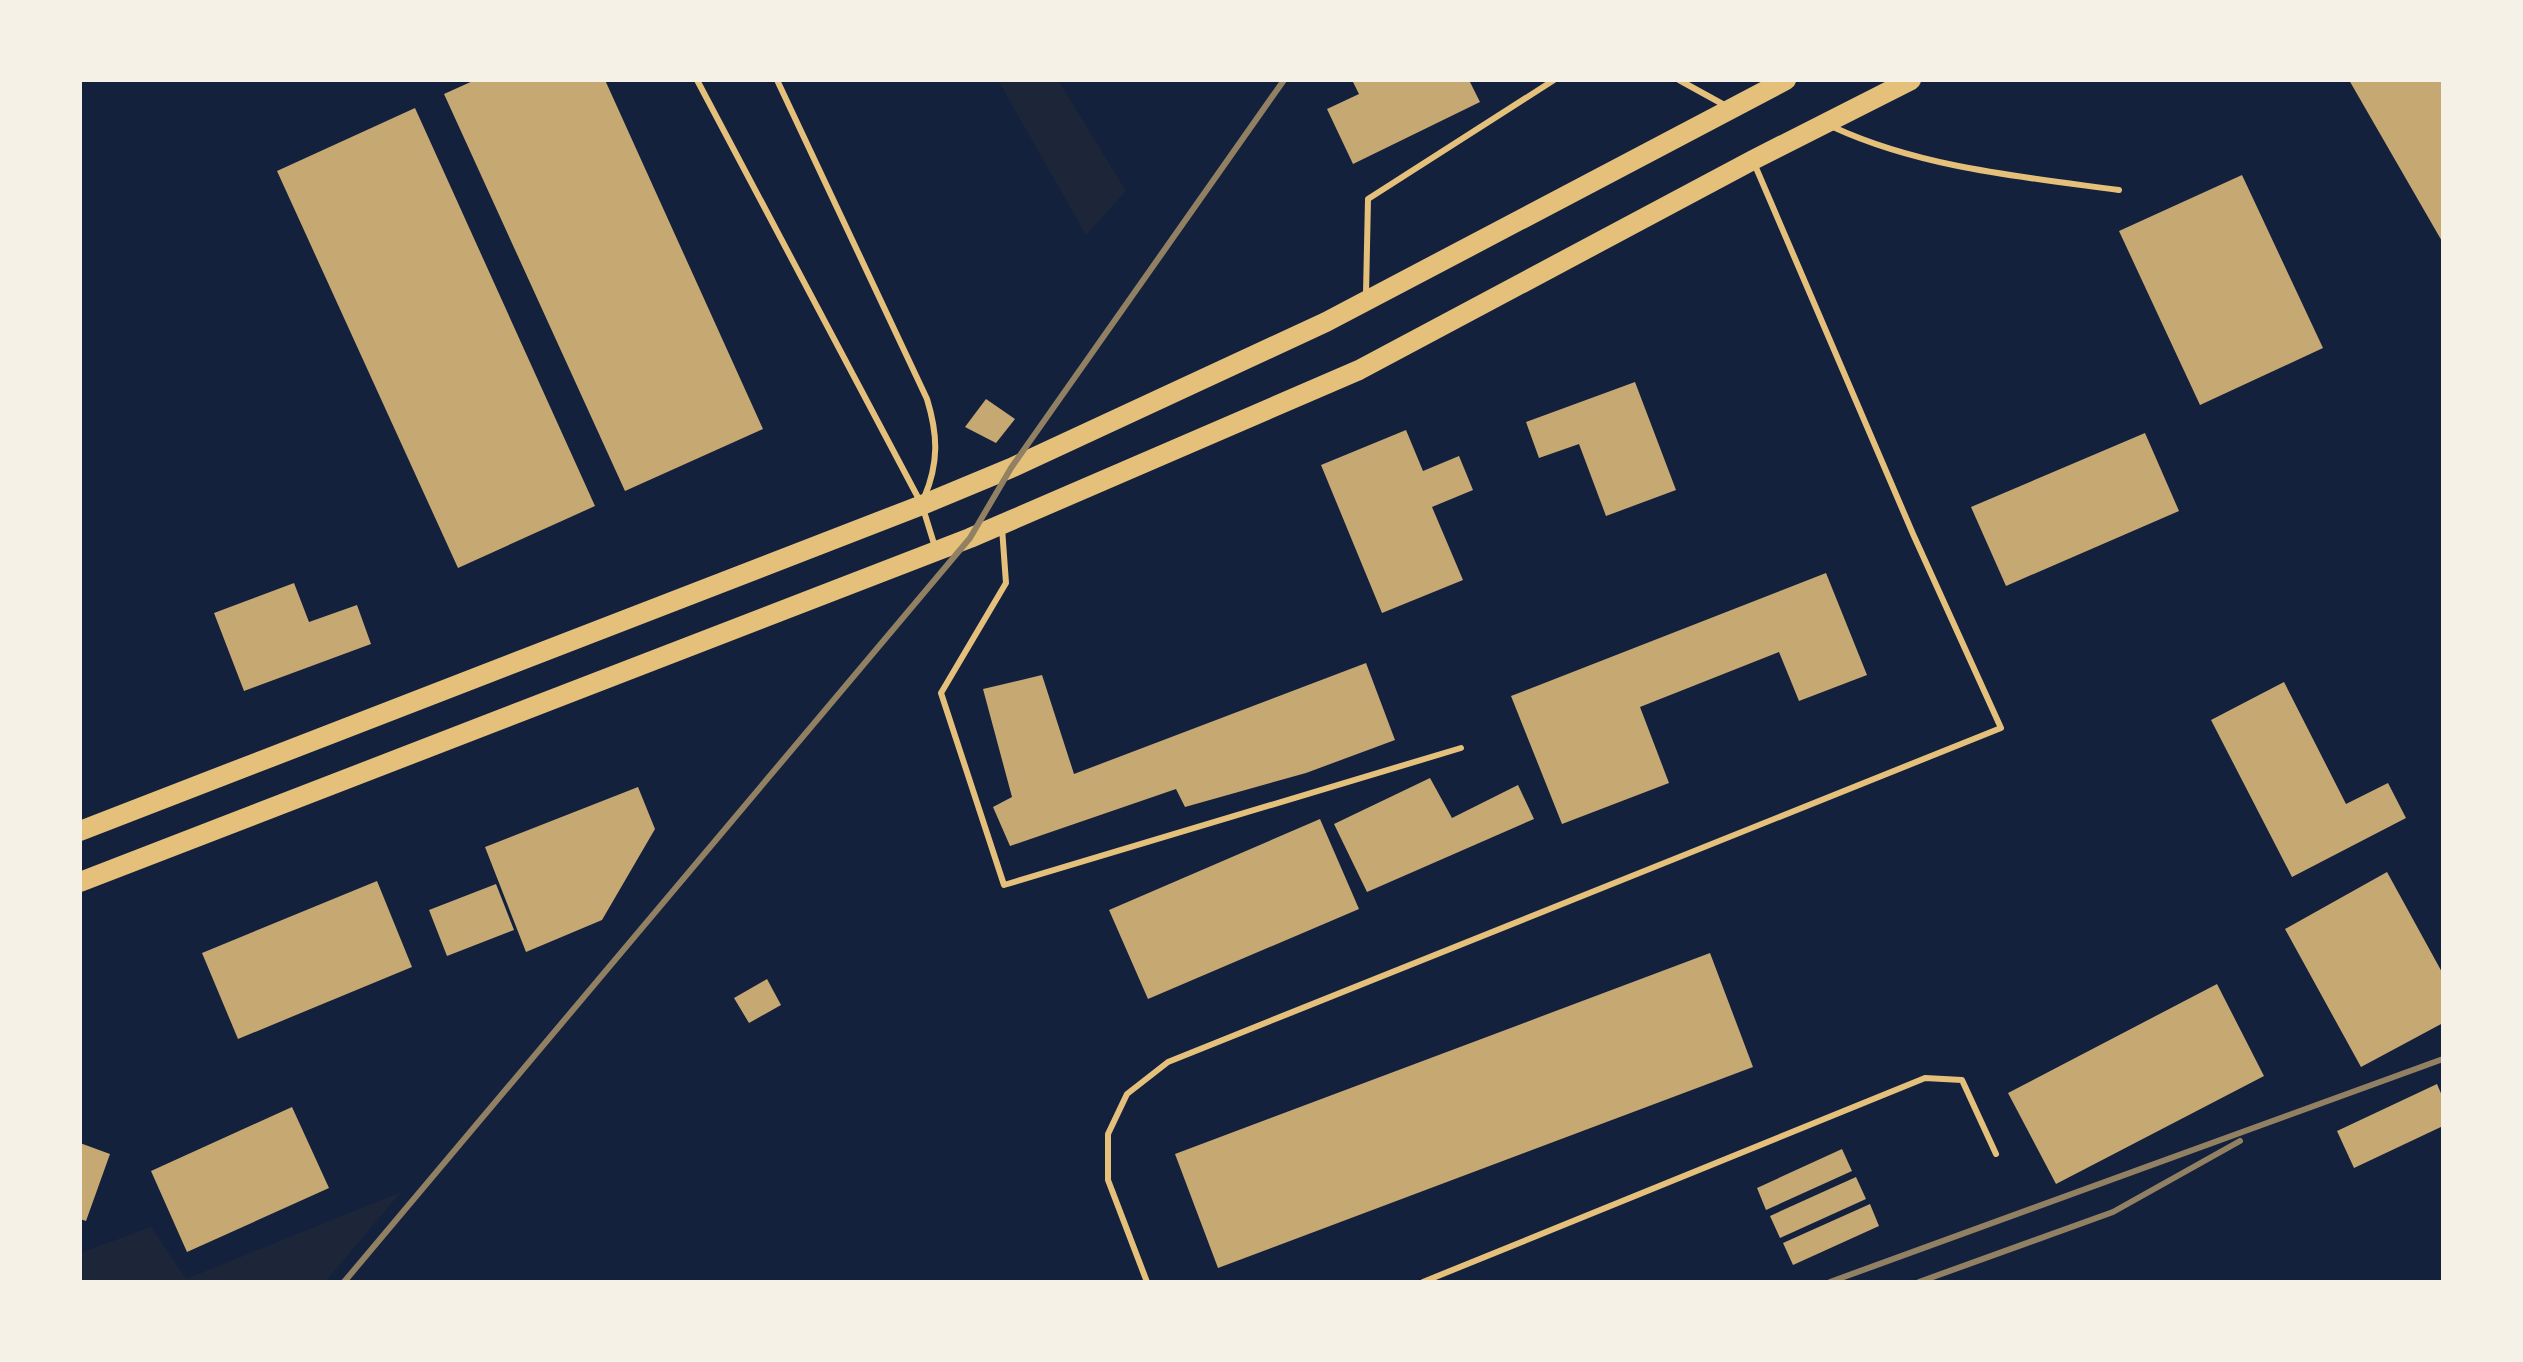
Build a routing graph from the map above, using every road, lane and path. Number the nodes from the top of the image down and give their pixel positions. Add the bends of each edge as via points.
1 (697, 80) edge
2 (777, 80) edge
3 (1554, 80) edge
4 (1679, 80) edge
5 (1786, 80) edge
6 (1911, 80) edge
7 (1731, 109) junction
8 (1826, 124) junction
9 (1753, 160) junction
10 (2119, 190) dead end
11 (1366, 301) junction
12 (922, 505) junction
13 (1002, 524) junction
14 (937, 550) junction
15 (1461, 748) dead end
16 (80, 831) edge
17 (80, 882) edge
18 (1996, 1154) dead end
19 (1147, 1282) edge
20 (1423, 1282) edge

1 - 12 lane
2 - 12 lane via 927,399 937,454
3 - 11 lane via 1368,199
4 - 7 lane
5 - 7 main road
6 - 8 main road
7 - 11 main road
8 - 9 main road
8 - 10 lane via 1863,141 1976,170
9 - 13 main road via 1359,370
9 - 19 lane via 2001,728 1168,1062 1127,1094 1108,1134 1108,1180
11 - 12 main road
12 - 14 lane
12 - 16 main road
13 - 14 main road
13 - 15 lane via 1006,583 941,693 1004,885
14 - 17 main road
18 - 20 lane via 1962,1080 1925,1078

